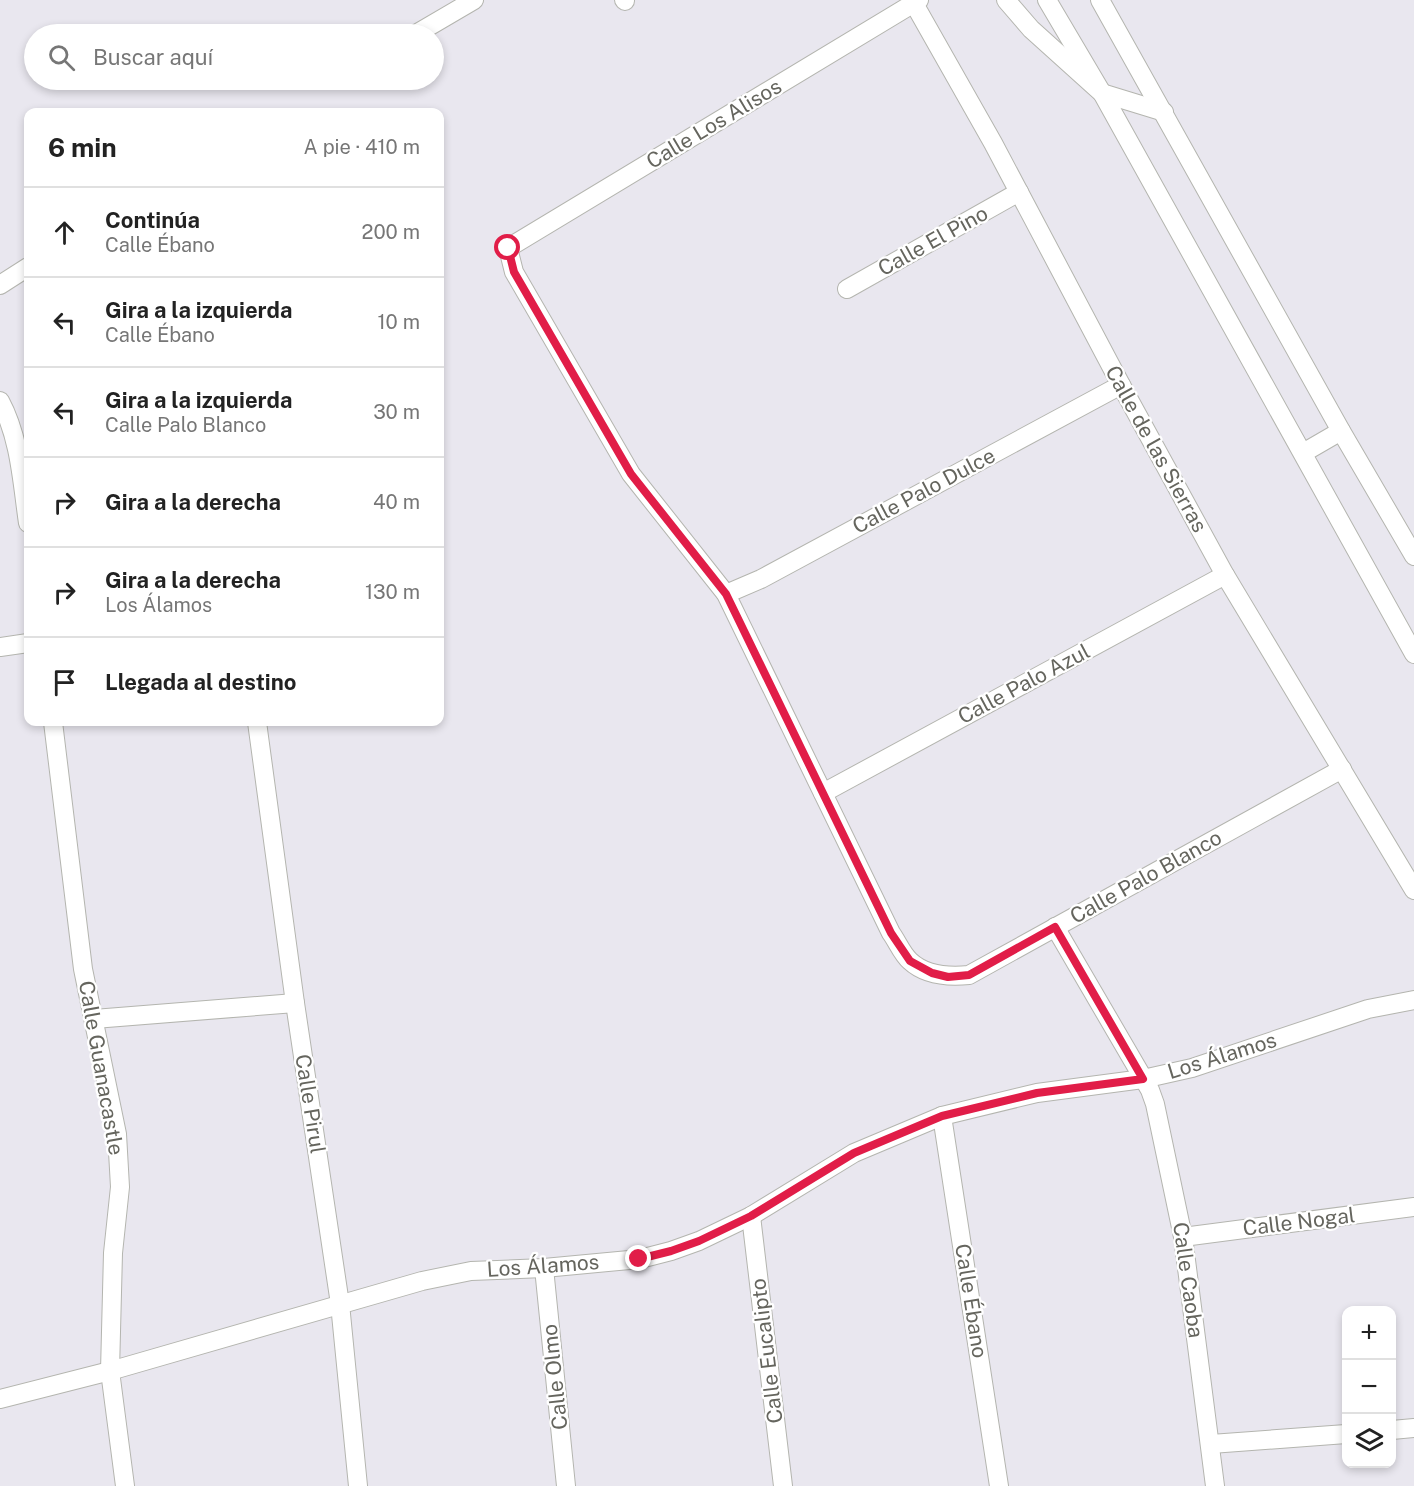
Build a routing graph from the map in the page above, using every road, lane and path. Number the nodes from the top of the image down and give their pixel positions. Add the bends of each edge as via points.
1 (474, 0) edge
2 (1006, 0) edge
3 (1047, 0) edge
4 (1100, 0) edge
5 (915, 1) edge
6 (433, 24) edge
7 (1102, 93) junction
8 (1164, 112) junction
9 (1019, 192) junction
10 (24, 270) edge
11 (0, 285) edge
12 (847, 289) dead end
13 (1121, 385) junction
14 (0, 401) edge
15 (1341, 431) junction
16 (1303, 453) junction
17 (24, 496) edge
18 (1414, 556) edge
19 (1226, 575) junction
20 (726, 594) junction
21 (24, 644) edge
22 (0, 646) edge
23 (1414, 654) edge
24 (53, 726) edge
25 (258, 726) edge
26 (1342, 769) junction
27 (823, 793) junction
28 (1414, 890) edge
29 (1055, 927) junction
30 (1414, 1000) edge
31 (295, 1004) junction
32 (94, 1019) junction
33 (1143, 1079) junction
34 (942, 1116) junction
35 (1414, 1206) edge
36 (751, 1216) junction
37 (1183, 1237) junction
38 (544, 1268) junction
39 (340, 1304) junction
40 (111, 1371) junction
41 (0, 1399) edge
42 (1414, 1428) edge
43 (1396, 1430) edge
44 (1342, 1434) edge
45 (1211, 1444) junction
46 (125, 1486) edge
47 (358, 1486) edge
48 (566, 1486) edge
49 (783, 1486) edge
50 (999, 1486) edge
51 (1215, 1486) edge

1 - 6 street
2 - 7 street via 1031,29
3 - 7 street
4 - 8 street
5 - 9 street, Calle de las Sierras
5 - 20 street, Calle Los Alisos via 508,248 514,272 631,474
7 - 8 street
7 - 16 street
8 - 15 street
9 - 12 street, Calle El Pino
9 - 13 street, Calle de las Sierras
10 - 11 street
13 - 19 street, Calle de las Sierras
13 - 20 street, Calle Palo Dulce via 761,579
14 - 17 street via 9,418
15 - 16 street
15 - 18 street
16 - 23 street
19 - 26 street, Calle de las Sierras
19 - 27 street, Calle Palo Azul
20 - 27 street
21 - 22 street
24 - 32 street, Calle Guanacastle via 83,969
25 - 31 street, Calle Pirul
26 - 28 street, Calle de las Sierras
26 - 29 street, Calle Palo Blanco
27 - 29 street, Calle Palo Blanco via 891,933 910,961 948,977 969,975
29 - 33 street, Calle Caoba
30 - 33 street, Los Álamos via 1368,1009 1192,1068
31 - 32 street
31 - 39 street, Calle Pirul
32 - 40 street, Calle Guanacastle via 117,1134 120,1187 112,1252
33 - 34 street, Los Álamos via 1037,1093
33 - 37 street, Calle Caoba via 1155,1104
34 - 36 street, Los Álamos via 854,1153
34 - 50 street, Calle Ébano
35 - 37 street, Calle Nogal
36 - 38 street, Los Álamos via 671,1251 639,1259
36 - 49 street, Calle Eucalipto
37 - 45 street, Calle Caoba
38 - 39 street, Los Álamos via 471,1270
38 - 48 street, Calle Olmo
39 - 40 street, Los Álamos
39 - 47 street, Calle Pirul
40 - 41 street, Los Álamos
40 - 46 street, Calle Guanacastle
42 - 43 street
44 - 45 street
45 - 51 street, Calle Caoba

